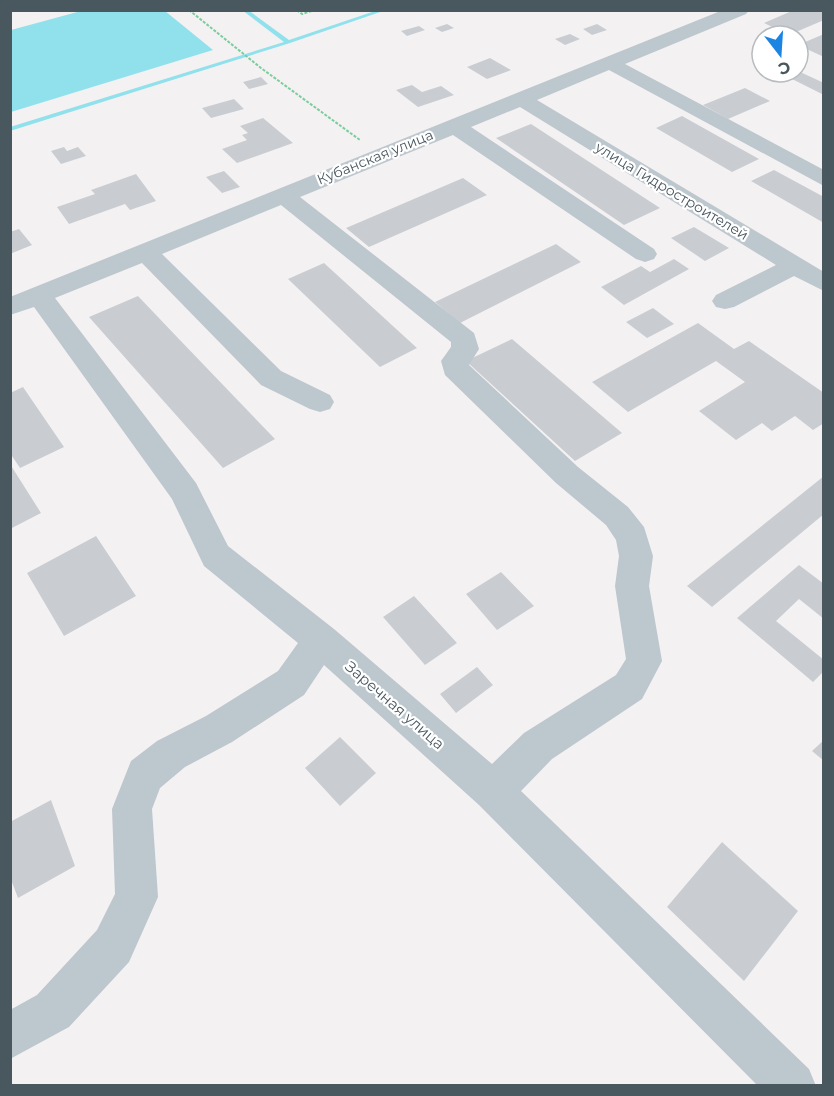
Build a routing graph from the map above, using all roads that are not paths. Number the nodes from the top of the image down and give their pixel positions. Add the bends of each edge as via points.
1 (740, 10) edge
2 (610, 63) junction
3 (521, 99) junction
4 (453, 125) junction
5 (824, 179) edge
6 (283, 195) junction
7 (145, 252) junction
8 (645, 254) dead end
9 (795, 266) junction
10 (824, 283) edge
11 (25, 301) edge
12 (725, 301) dead end
13 (320, 402) dead end
14 (321, 640) junction
15 (492, 791) junction
16 (10, 1036) edge
17 (792, 1086) edge

1 - 2 street, Кубанская улица
2 - 3 street, Кубанская улица
2 - 5 street
3 - 4 street, Кубанская улица
3 - 9 street, улица Гидростроителей
4 - 6 street, Кубанская улица
4 - 8 street
6 - 7 street, Кубанская улица
6 - 15 street via 464,339 465,349 454,368 567,475 618,516 632,537 636,556 632,586 644,661 629,687 538,746
7 - 11 street, Кубанская улица
7 - 13 street via 270,378
9 - 10 street, улица Гидростроителей
9 - 12 street
11 - 14 street, Заречная улица via 185,492 216,556
14 - 15 street, Заречная улица
14 - 16 street via 291,683 171,754 145,775 132,809 137,897 113,946 53,1011
15 - 17 street, Заречная улица

